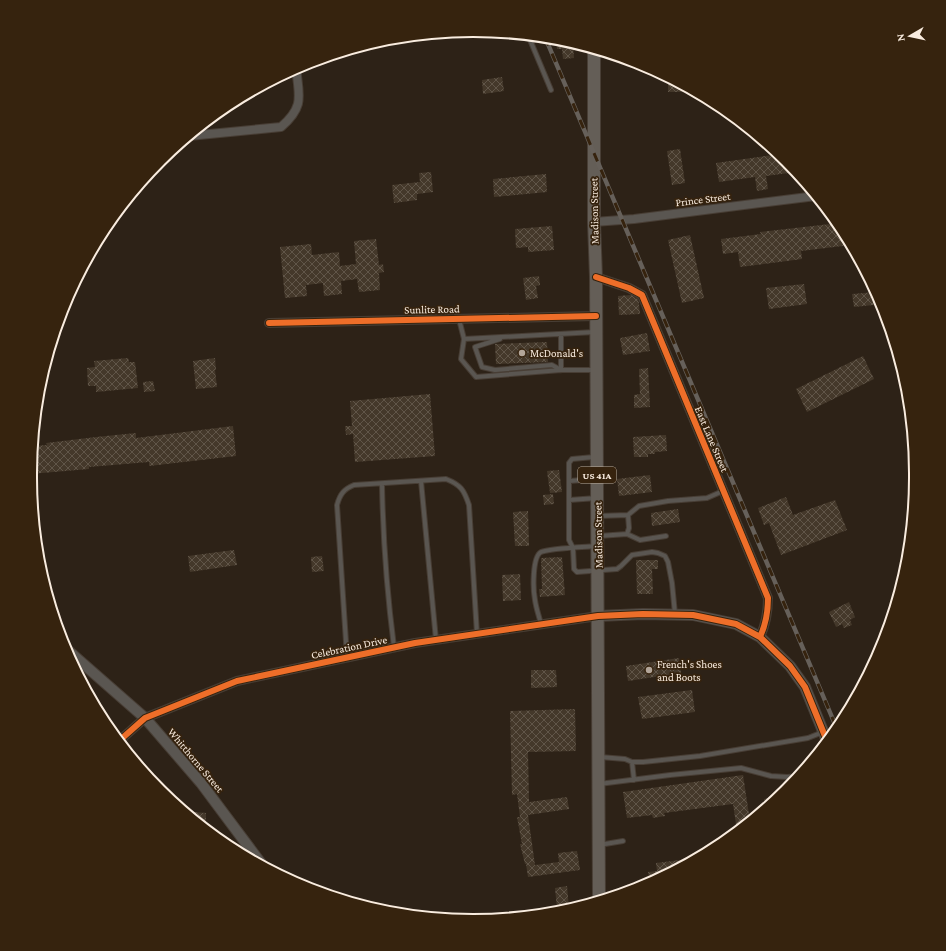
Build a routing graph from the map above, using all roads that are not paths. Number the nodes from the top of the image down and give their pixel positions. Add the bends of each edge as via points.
1 (531, 41) edge
2 (594, 54) edge
3 (297, 74) edge
4 (551, 90) dead end
5 (198, 135) edge
6 (810, 197) edge
7 (594, 222) junction
8 (596, 277) junction
9 (596, 316) junction
10 (459, 319) junction
11 (269, 323) dead end
12 (596, 332) junction
13 (560, 334) junction
14 (508, 336) junction
15 (464, 339) junction
16 (561, 370) junction
17 (596, 370) junction
18 (597, 457) junction
19 (597, 479) junction
20 (421, 481) junction
21 (569, 481) junction
22 (382, 484) junction
23 (723, 491) junction
24 (597, 498) junction
25 (569, 500) junction
26 (628, 515) junction
27 (598, 516) junction
28 (627, 534) junction
29 (666, 536) dead end
30 (598, 541) junction
31 (573, 548) junction
32 (598, 571) junction
33 (674, 614) junction
34 (598, 616) junction
35 (541, 625) junction
36 (477, 634) junction
37 (760, 637) junction
38 (436, 640) junction
39 (394, 647) junction
40 (76, 657) edge
41 (347, 657) junction
42 (145, 718) junction
43 (825, 736) edge
44 (123, 738) edge
45 (599, 757) junction
46 (632, 762) junction
47 (790, 777) edge
48 (634, 780) junction
49 (599, 784) junction
50 (623, 841) dead end
51 (599, 845) junction
52 (256, 856) edge
53 (599, 895) edge

1 - 4 lane
2 - 7 main road, Madison Street / US 41A
3 - 5 street via 299,104 291,119 281,127
6 - 7 street, Prince Street
7 - 8 main road, Madison Street / US 41A
8 - 9 main road, Madison Street / US 41A
8 - 23 street, East Lane Street via 630,288 642,295
9 - 10 street, Sunlite Road
9 - 12 main road, Madison Street / US 41A
10 - 11 street, Sunlite Road
10 - 15 lane
12 - 13 lane
12 - 17 main road, Madison Street / US 41A
13 - 14 lane
13 - 16 lane
14 - 15 lane
14 - 16 lane via 475,347 482,367 495,370 552,365
15 - 16 lane via 461,359 476,376
16 - 17 lane
17 - 18 main road, Madison Street / US 41A
18 - 19 main road, Madison Street / US 41A
18 - 21 lane via 572,459 569,463
19 - 21 lane
19 - 24 main road, Madison Street / US 41A
20 - 22 lane
20 - 36 lane via 446,479 456,483 464,492 468,505
20 - 38 lane
21 - 25 lane
22 - 39 lane via 389,611
22 - 41 lane via 346,489 337,505
23 - 26 lane via 707,498 639,506
23 - 37 street, East Lane Street via 768,598 768,613
24 - 25 lane
24 - 27 main road, Madison Street / US 41A
25 - 31 lane via 569,540
26 - 27 lane
26 - 28 lane
27 - 30 main road, Madison Street / US 41A
28 - 29 lane via 640,540
28 - 30 lane
30 - 31 lane
30 - 32 main road, Madison Street / US 41A
31 - 32 lane via 574,569 577,572
31 - 35 lane via 540,553 536,558 535,600
32 - 33 lane via 617,569 632,555 652,552 665,556 672,583
32 - 34 main road, Madison Street / US 41A
33 - 34 street
33 - 37 street via 693,614 736,624
34 - 35 street, Celebration Drive
34 - 45 main road, Madison Street / US 41A
35 - 36 street, Celebration Drive
36 - 38 street, Celebration Drive
37 - 43 street via 790,666 805,688
38 - 39 street, Celebration Drive
39 - 41 street, Celebration Drive
40 - 42 street, Whitthorne Street
41 - 42 street, Celebration Drive via 237,681
42 - 44 street, Celebration Drive
42 - 52 street, Whitthorne Street via 200,783
43 - 46 lane via 700,756
45 - 46 lane
45 - 49 main road, Madison Street / US 41A
46 - 48 lane
47 - 48 lane via 771,776 741,768
48 - 49 lane
49 - 51 main road, Madison Street / US 41A
50 - 51 lane
51 - 53 main road, Madison Street / US 41A

